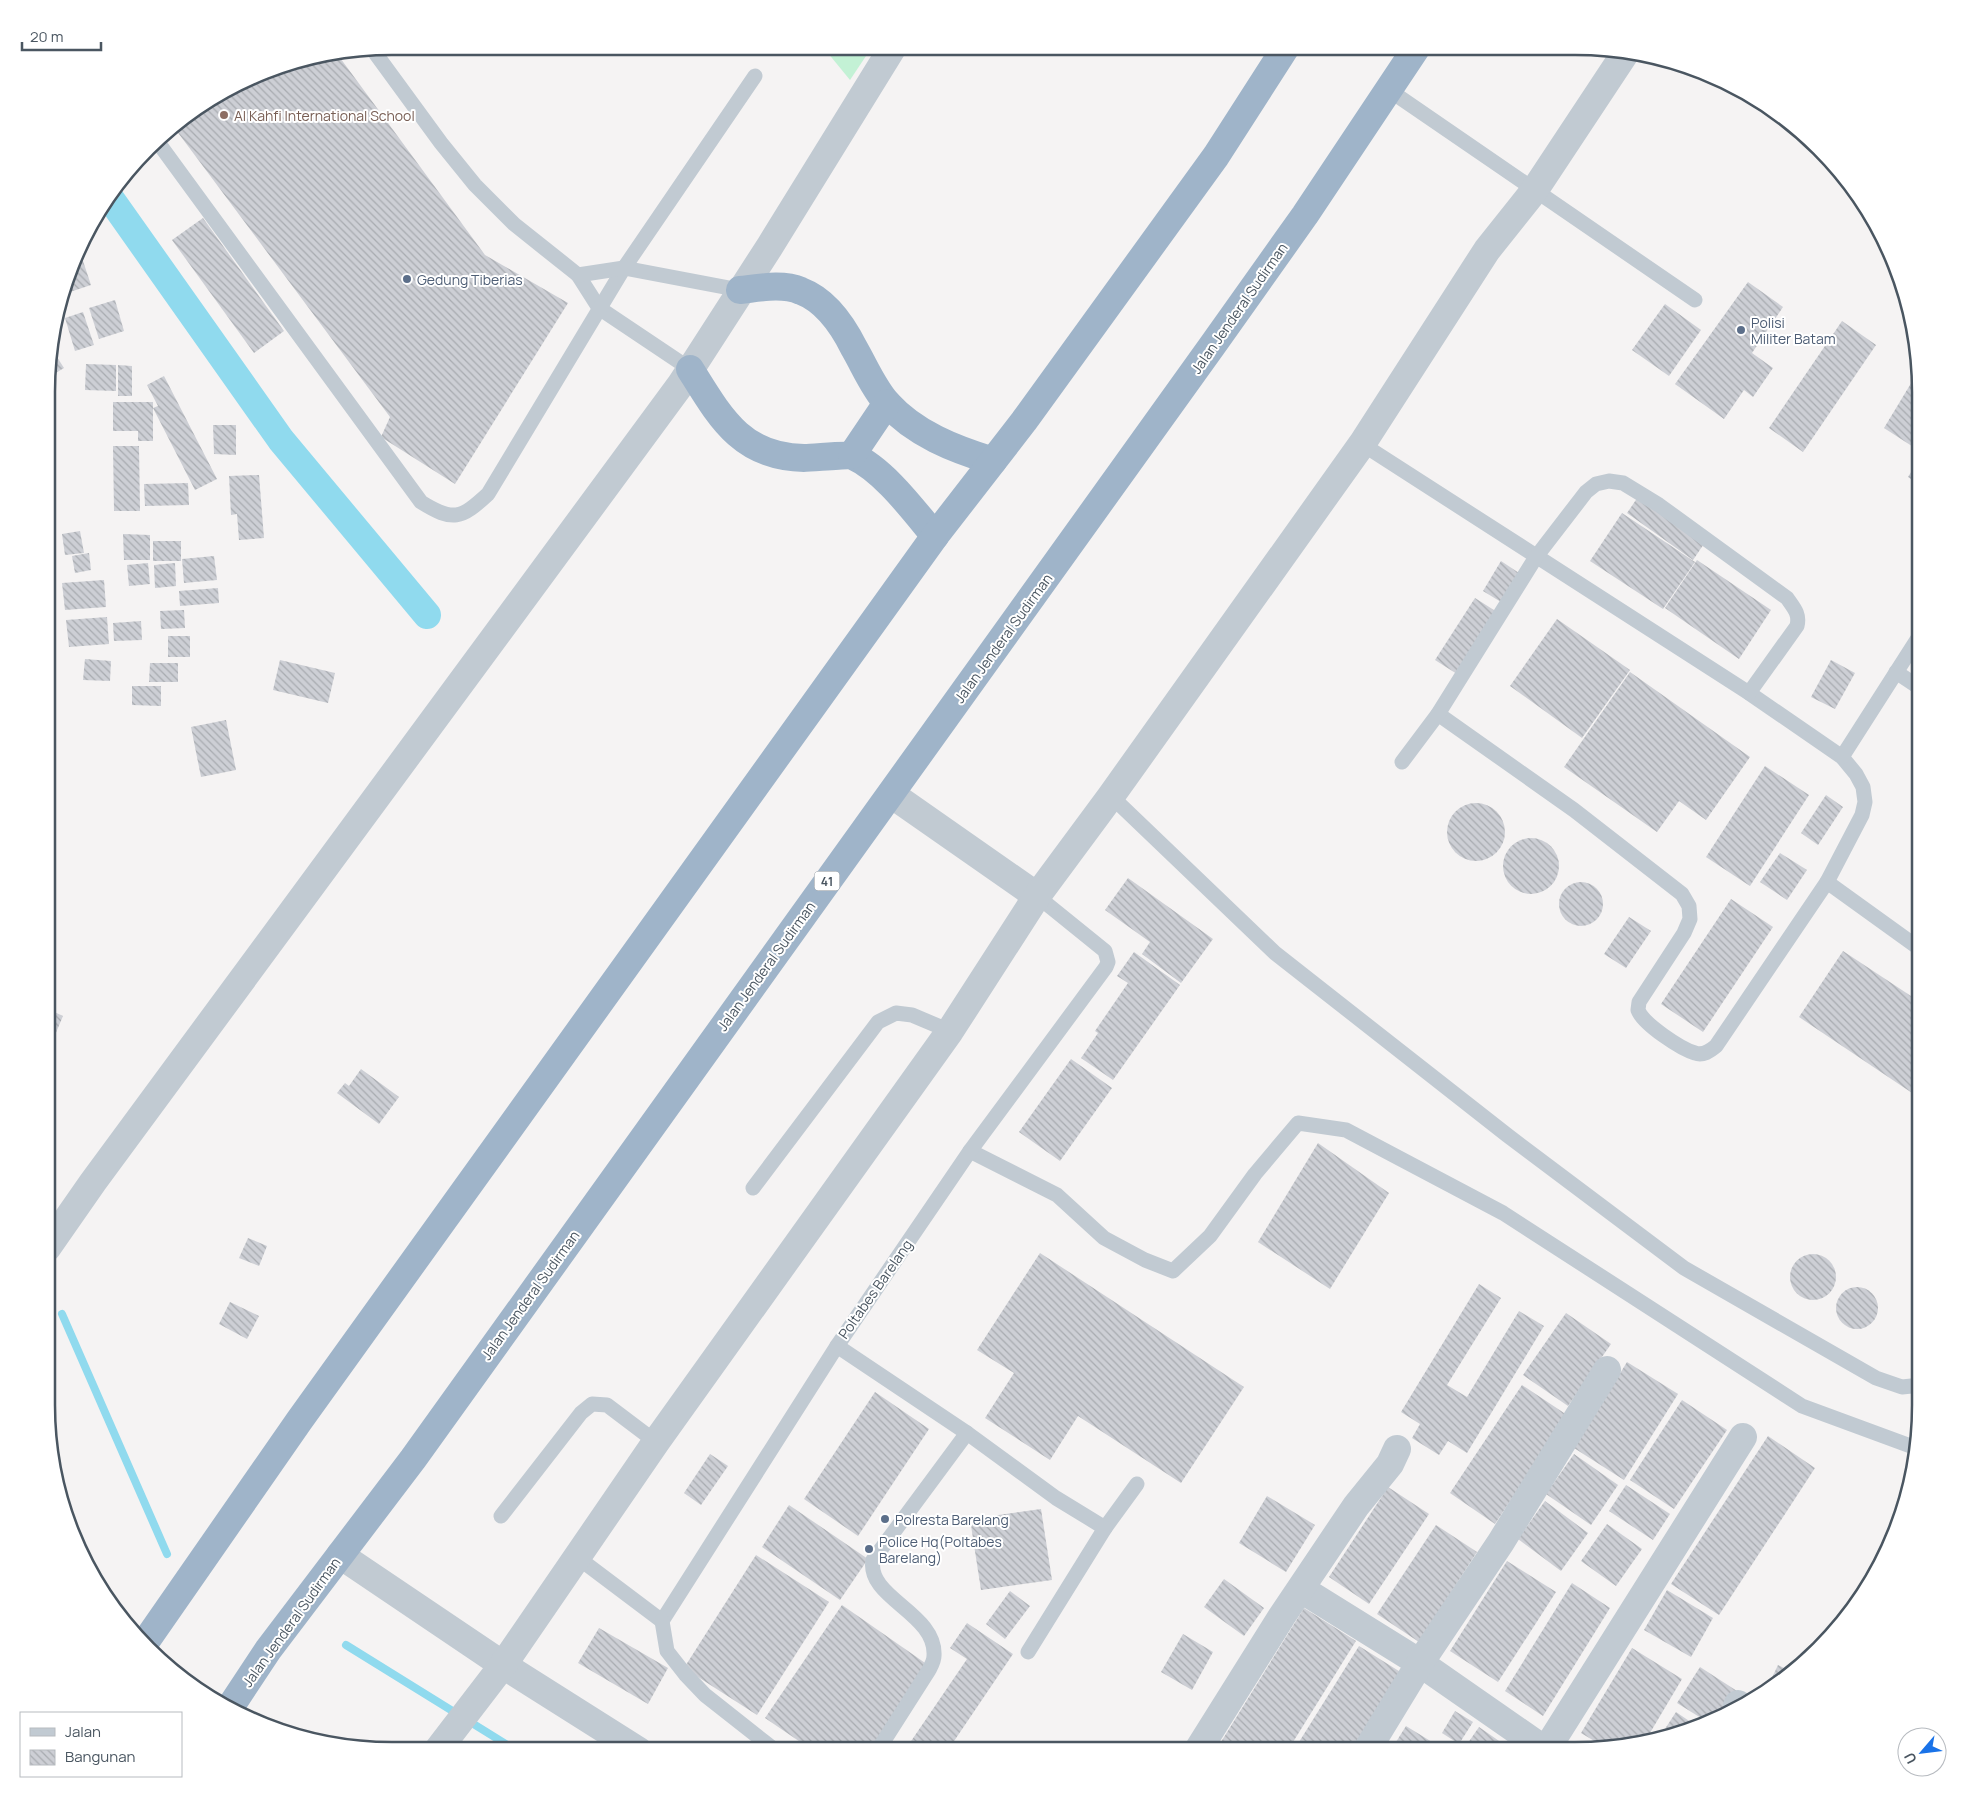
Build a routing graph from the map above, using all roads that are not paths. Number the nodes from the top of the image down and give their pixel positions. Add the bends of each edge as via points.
1 (888, 55) edge
2 (1281, 55) edge
3 (1412, 55) edge
4 (377, 56) edge
5 (1622, 58) edge
6 (755, 76) dead end
7 (1389, 90) junction
8 (161, 147) edge
9 (1534, 191) junction
10 (624, 268) junction
11 (578, 275) junction
12 (740, 290) junction
13 (1695, 300) dead end
14 (599, 308) junction
15 (690, 369) junction
16 (887, 403) junction
17 (1362, 444) junction
18 (852, 456) junction
19 (993, 461) junction
20 (935, 536) junction
21 (1536, 557) junction
22 (1912, 647) edge
23 (1896, 672) junction
24 (1912, 683) edge
25 (1749, 694) junction
26 (1438, 714) junction
27 (1842, 756) junction
28 (1402, 762) dead end
29 (891, 794) junction
30 (1111, 796) junction
31 (1827, 882) junction
32 (1037, 896) junction
33 (1912, 943) edge
34 (950, 1031) junction
35 (970, 1151) junction
36 (753, 1188) dead end
37 (55, 1237) edge
38 (837, 1346) junction
39 (1607, 1370) dead end
40 (1912, 1386) edge
41 (967, 1433) junction
42 (1743, 1436) dead end
43 (656, 1442) junction
44 (1909, 1446) edge
45 (1397, 1449) dead end
46 (1137, 1484) dead end
47 (501, 1516) dead end
48 (1105, 1528) junction
49 (340, 1555) junction
50 (576, 1557) junction
51 (1301, 1589) junction
52 (662, 1621) junction
53 (149, 1637) edge
54 (1028, 1652) dead end
55 (1420, 1663) junction
56 (503, 1665) junction
57 (234, 1702) edge
58 (444, 1742) edge
59 (625, 1742) edge
60 (766, 1742) edge
61 (883, 1742) edge
62 (1203, 1742) edge
63 (1372, 1742) edge
64 (1534, 1742) edge
65 (1550, 1742) edge

1 - 12 street
2 - 19 highway via 1210,164
3 - 7 highway, Jalan Jenderal Sudirman / 41
4 - 11 lane via 475,185 514,224
5 - 9 street
6 - 10 lane
7 - 9 lane
7 - 29 highway, Jalan Jenderal Sudirman / 41 via 1294,231
8 - 14 lane via 421,502 438,513 457,516 488,494
9 - 13 lane
9 - 17 street via 1488,250
10 - 11 lane
10 - 12 lane
10 - 14 lane
11 - 14 lane
12 - 15 street
12 - 16 highway via 785,287 801,291 818,301 840,323
14 - 15 lane
15 - 18 highway via 723,418 744,440 780,456
15 - 37 street
16 - 18 highway
16 - 19 highway via 906,421 932,438 959,451
17 - 21 lane
17 - 30 street
18 - 20 highway via 884,477
19 - 20 highway
20 - 53 highway via 305,1412
21 - 25 lane
21 - 25 lane via 1586,492 1596,484 1609,481 1623,484 1659,505 1787,598 1796,610 1797,626
21 - 26 lane
22 - 23 lane
23 - 24 lane
23 - 27 lane
25 - 27 lane
26 - 28 lane
26 - 31 lane via 1574,810 1682,894 1689,906 1690,919 1639,1002 1638,1010 1661,1033 1695,1054 1707,1053 1716,1046
27 - 31 lane via 1863,787 1866,802
29 - 32 street
29 - 49 highway, Jalan Jenderal Sudirman / 41 via 413,1459
30 - 32 street
30 - 40 lane via 1275,953 1506,1135 1684,1268 1876,1378 1902,1387
31 - 33 lane
32 - 34 street
32 - 35 lane, Poltabes Barelang via 1105,951 1108,962
34 - 36 lane via 912,1015 896,1013 878,1022
34 - 43 street
35 - 38 lane, Poltabes Barelang
35 - 44 lane via 1057,1195 1104,1238 1173,1272 1210,1236 1255,1174 1298,1123 1346,1130 1504,1213 1802,1406
38 - 41 lane
38 - 52 lane, Poltabes Barelang
39 - 55 street via 1501,1542
41 - 48 lane via 1056,1498
41 - 61 lane via 873,1560 872,1569 884,1589 922,1624 930,1636 934,1657
42 - 65 street
43 - 47 lane via 607,1405 592,1404 581,1413
43 - 50 street
45 - 51 street via 1390,1464 1356,1506
46 - 48 lane
48 - 54 lane
49 - 56 street
49 - 57 highway, Jalan Jenderal Sudirman / 41 via 268,1650
50 - 52 lane
50 - 56 street
51 - 55 street
51 - 62 street
52 - 60 lane via 667,1651 685,1674 705,1695
55 - 63 street
55 - 64 street
56 - 58 street
56 - 59 street

